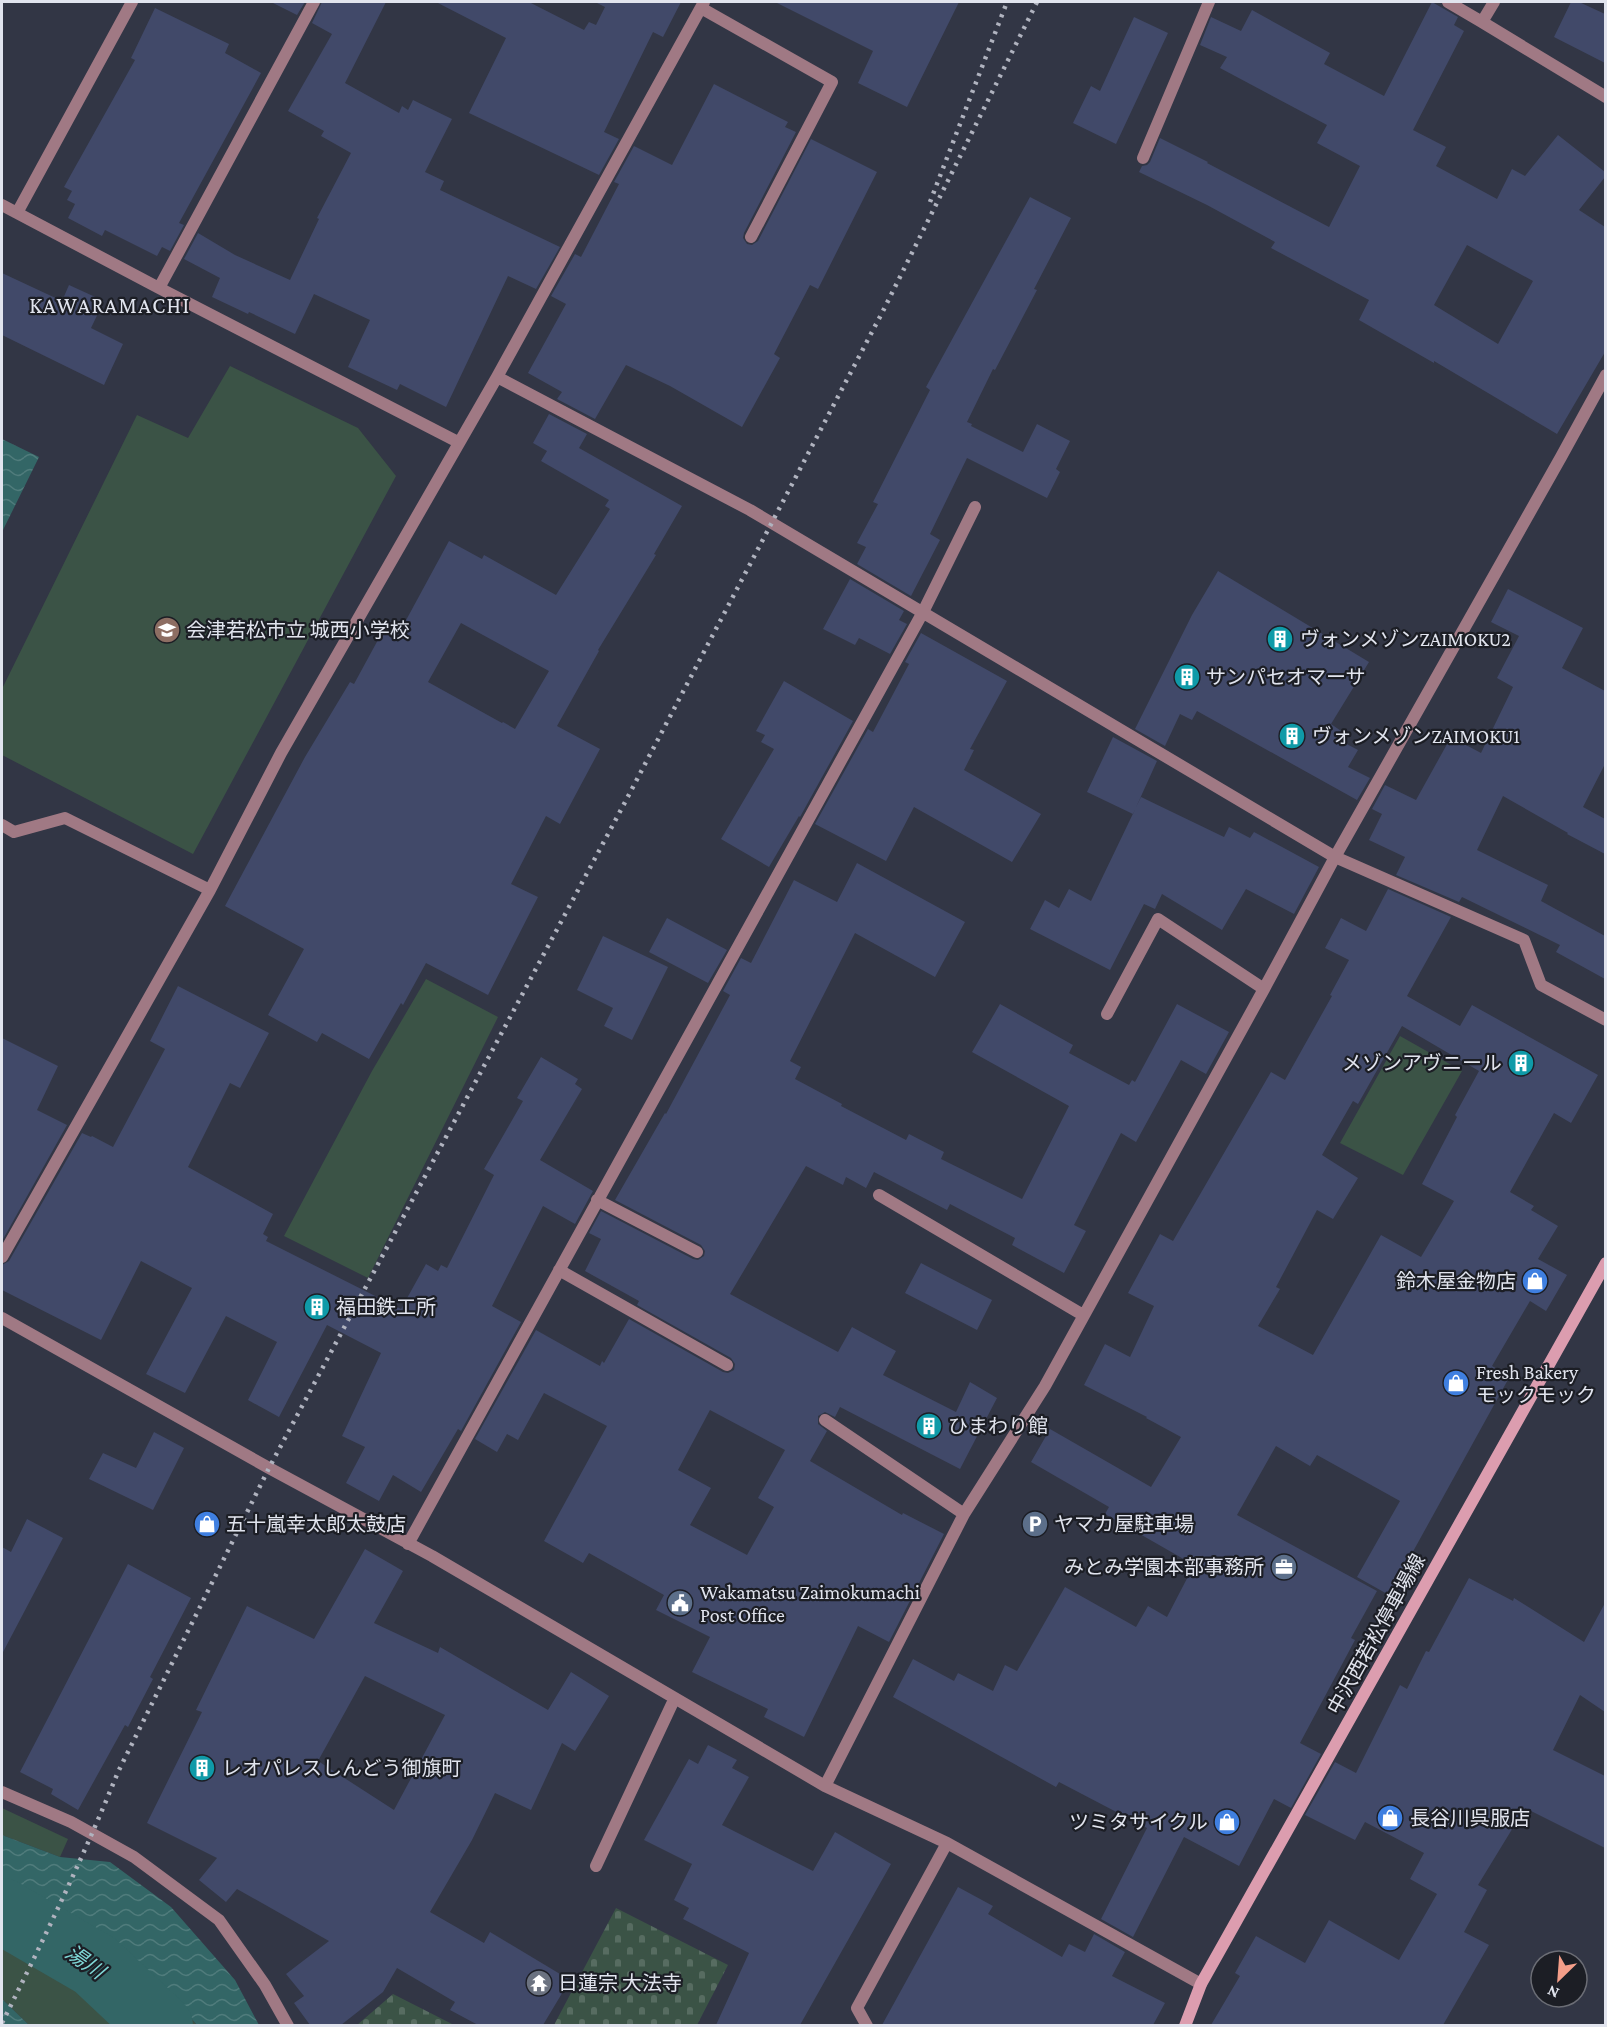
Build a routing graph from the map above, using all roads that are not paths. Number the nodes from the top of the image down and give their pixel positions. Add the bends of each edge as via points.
1 (132, 2) edge
2 (314, 2) edge
3 (1209, 2) edge
4 (1449, 2) edge
5 (1494, 2) edge
6 (703, 5) edge
7 (1482, 22) junction
8 (1605, 97) edge
9 (1143, 158) dead end
10 (2, 205) edge
11 (17, 213) junction
12 (752, 237) dead end
13 (159, 288) junction
14 (1605, 375) edge
15 (497, 377) junction
16 (458, 442) junction
17 (975, 507) dead end
18 (922, 612) junction
19 (2, 825) edge
20 (1335, 857) junction
21 (210, 890) junction
22 (1264, 989) junction
23 (1107, 1014) dead end
24 (1605, 1020) edge
25 (879, 1195) dead end
26 (597, 1200) junction
27 (697, 1252) dead end
28 (2, 1257) edge
29 (1605, 1263) edge
30 (559, 1270) junction
31 (1083, 1315) junction
32 (2, 1318) edge
33 (727, 1365) dead end
34 (825, 1420) dead end
35 (964, 1514) junction
36 (408, 1544) junction
37 (672, 1704) dead end
38 (825, 1786) junction
39 (2, 1791) edge
40 (947, 1844) junction
41 (596, 1866) dead end
42 (1201, 1984) junction
43 (288, 2025) edge
44 (867, 2025) edge
45 (1185, 2025) edge

1 - 11 street
2 - 13 street
3 - 9 street
4 - 7 street
5 - 7 street
6 - 12 street via 832,82
6 - 15 street
7 - 8 street
10 - 11 street
11 - 13 street
13 - 16 street
14 - 20 street
15 - 16 street
15 - 18 street via 750,510
16 - 21 street via 281,753
17 - 18 street
18 - 20 street
18 - 26 street
19 - 21 street via 14,832 65,818
20 - 22 street
20 - 24 street via 1524,940 1541,985
21 - 28 street
22 - 23 street via 1158,919
22 - 31 street
25 - 31 street
26 - 27 street
26 - 30 street
29 - 42 main road, 中沢西若松停車場線
30 - 33 street
30 - 36 street
31 - 35 street via 1045,1386
32 - 36 street
34 - 35 street
35 - 38 street
36 - 38 street
37 - 41 street
38 - 40 street
39 - 43 street via 71,1822 134,1857 219,1920 266,1985
40 - 42 street
40 - 44 street via 857,2008
42 - 45 main road, 中沢西若松停車場線

